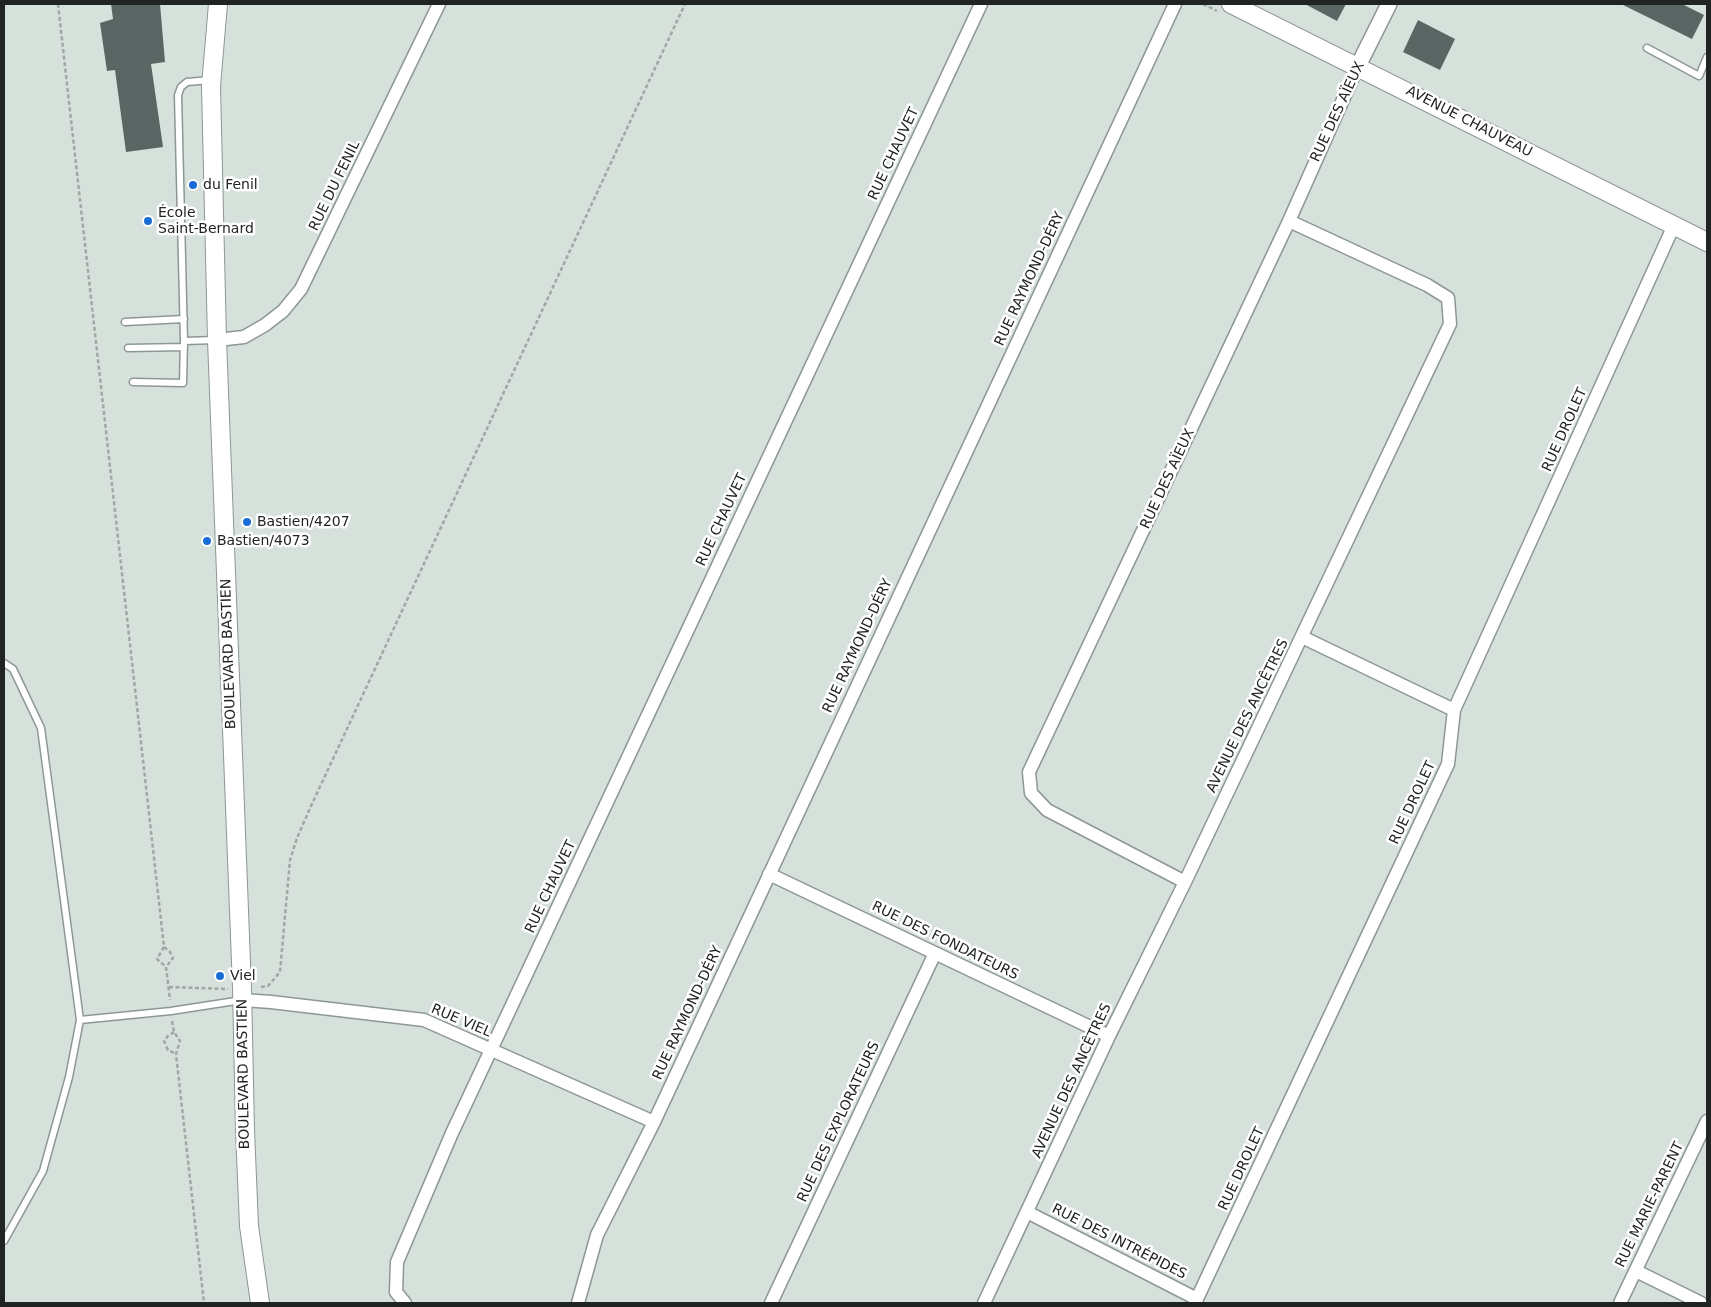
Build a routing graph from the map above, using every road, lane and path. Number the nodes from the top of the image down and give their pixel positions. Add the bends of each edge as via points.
1 (58, 4) edge
2 (218, 4) edge
3 (439, 4) edge
4 (685, 4) edge
5 (980, 4) edge
6 (1174, 4) edge
7 (1231, 4) edge
8 (1389, 4) edge
9 (1647, 48) dead end
10 (1707, 57) edge
11 (1358, 66) junction
12 (212, 80) junction
13 (1289, 221) junction
14 (1676, 226) junction
15 (1707, 242) edge
16 (184, 319) junction
17 (125, 322) dead end
18 (217, 340) junction
19 (184, 344) junction
20 (128, 348) dead end
21 (133, 382) dead end
22 (1302, 637) junction
23 (4, 663) edge
24 (1454, 710) junction
25 (769, 874) junction
26 (1185, 882) junction
27 (164, 948) junction
28 (934, 953) junction
29 (166, 967) junction
30 (168, 987) junction
31 (243, 994) junction
32 (171, 1003) dead end
33 (80, 1020) junction
34 (172, 1022) dead end
35 (174, 1032) junction
36 (1108, 1036) junction
37 (492, 1050) junction
38 (176, 1054) junction
39 (1707, 1121) edge
40 (654, 1122) junction
41 (1027, 1212) junction
42 (4, 1241) edge
43 (1636, 1271) junction
44 (1196, 1301) edge
45 (204, 1303) edge
46 (260, 1303) edge
47 (405, 1303) edge
48 (578, 1303) edge
49 (771, 1303) edge
50 (984, 1303) edge
51 (1620, 1303) edge
52 (1701, 1303) edge

1 - 27 path
2 - 12 main road, BOULEVARD BASTIEN
3 - 18 street, RUE DU FENIL via 301,288 283,311 265,325 244,337
4 - 31 path via 297,838 290,860 280,972 268,986
5 - 37 street, RUE CHAUVET
6 - 25 street, RUE RAYMOND-DÉRY
7 - 11 main road, AVENUE CHAUVEAU
8 - 11 street, RUE DES AÏEUX
9 - 10 lane via 1699,76
11 - 13 street, RUE DES AÏEUX
11 - 14 main road, AVENUE CHAUVEAU
12 - 16 lane via 188,82 178,95
12 - 18 main road, BOULEVARD BASTIEN
13 - 22 street, AVENUE DES ANCÊTRES via 1427,285 1448,298 1450,324
13 - 26 street, RUE DES AÏEUX via 1030,772 1031,793 1047,810
14 - 15 main road, AVENUE CHAUVEAU
14 - 24 street, RUE DROLET
16 - 17 lane
16 - 19 lane
18 - 19 lane
18 - 31 main road, BOULEVARD BASTIEN
19 - 20 lane
19 - 21 lane via 183,383
22 - 24 street
22 - 26 street, AVENUE DES ANCÊTRES
23 - 33 lane via 13,669 41,728
24 - 44 street, RUE DROLET via 1448,764
25 - 28 street, RUE DES FONDATEURS
25 - 40 street, RUE RAYMOND-DÉRY
26 - 36 street, AVENUE DES ANCÊTRES
27 - 29 path via 158,960
27 - 29 path via 173,958
28 - 36 street, RUE DES FONDATEURS
28 - 49 street, RUE DES EXPLORATEURS
29 - 30 path
30 - 31 path
30 - 32 path
31 - 33 lane via 171,1011
31 - 37 street, RUE VIEL via 271,1002 424,1020
31 - 46 main road, BOULEVARD BASTIEN via 249,1226
33 - 42 lane via 69,1077 43,1172
34 - 35 path
35 - 38 path via 180,1041
35 - 38 path via 164,1041 168,1050
36 - 41 street, AVENUE DES ANCÊTRES
37 - 40 street, RUE VIEL
37 - 47 street via 452,1133 397,1262 396,1292
38 - 45 path
39 - 43 street, RUE MARIE-PARENT
40 - 48 street, RUE RAYMOND-DÉRY via 597,1235
41 - 44 street, RUE DES INTRÉPIDES
41 - 50 street, AVENUE DES ANCÊTRES
43 - 51 street, RUE MARIE-PARENT
43 - 52 street

